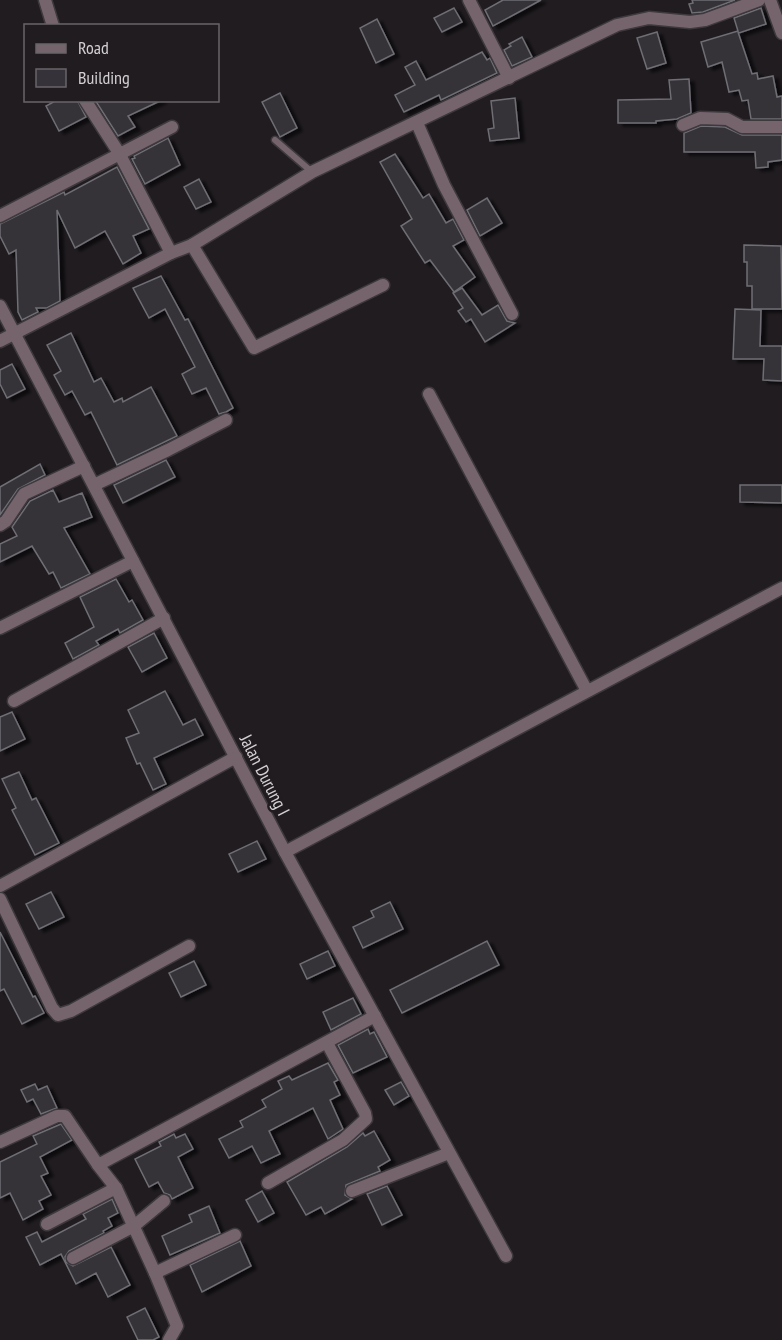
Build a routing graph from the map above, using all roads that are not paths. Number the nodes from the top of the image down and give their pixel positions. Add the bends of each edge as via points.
1 (45, 0) edge
2 (469, 0) edge
3 (759, 0) edge
4 (770, 0) edge
5 (52, 24) edge
6 (782, 33) edge
7 (509, 78) junction
8 (86, 102) edge
9 (417, 123) junction
10 (683, 125) dead end
11 (172, 126) dead end
12 (782, 127) edge
13 (275, 140) dead end
14 (119, 153) junction
15 (312, 172) junction
16 (0, 216) edge
17 (192, 244) junction
18 (171, 253) junction
19 (383, 285) dead end
20 (0, 306) edge
21 (512, 314) dead end
22 (14, 334) junction
23 (0, 341) edge
24 (429, 394) dead end
25 (226, 420) dead end
26 (84, 466) junction
27 (94, 485) junction
28 (0, 525) edge
29 (133, 561) junction
30 (782, 588) edge
31 (164, 618) junction
32 (0, 628) edge
33 (587, 692) junction
34 (14, 701) dead end
35 (236, 757) junction
36 (285, 852) junction
37 (0, 886) edge
38 (0, 899) edge
39 (189, 946) dead end
40 (375, 1016) junction
41 (327, 1043) junction
42 (0, 1142) edge
43 (449, 1153) junction
44 (98, 1165) junction
45 (268, 1184) dead end
46 (116, 1188) junction
47 (352, 1191) dead end
48 (164, 1201) dead end
49 (47, 1224) dead end
50 (134, 1226) junction
51 (235, 1235) dead end
52 (506, 1256) dead end
53 (72, 1258) dead end
54 (156, 1273) junction
55 (169, 1340) edge

1 - 5 street
2 - 7 street
3 - 7 street via 705,20 649,18 617,25
4 - 6 street
7 - 9 street
8 - 14 street
9 - 15 street
9 - 21 street via 444,185
10 - 12 street via 700,118 727,119 742,127
11 - 14 street
13 - 15 lane
14 - 16 street
14 - 18 street
15 - 17 street
17 - 18 street
17 - 19 street via 254,348
18 - 22 street
20 - 22 street, Jalan Durung I
22 - 23 street
22 - 26 street, Jalan Durung I
24 - 33 street
25 - 27 street
26 - 27 street, Jalan Durung I
26 - 28 street via 24,494
27 - 29 street, Jalan Durung I
29 - 31 street, Jalan Durung I
29 - 32 street
30 - 33 street
31 - 34 street
31 - 35 street, Jalan Durung I
33 - 36 street
35 - 36 street, Jalan Durung I
35 - 37 street
36 - 40 street, Jalan Durung I
38 - 39 street via 58,1015
40 - 41 street
40 - 43 street, Jalan Durung I
41 - 44 street
41 - 45 street via 366,1119 343,1140
42 - 44 street via 65,1116
43 - 47 street
43 - 52 street, Jalan Durung I
44 - 46 street
46 - 49 street
46 - 50 street
48 - 50 street
50 - 53 street
50 - 54 street
51 - 54 street
54 - 55 street via 177,1326

